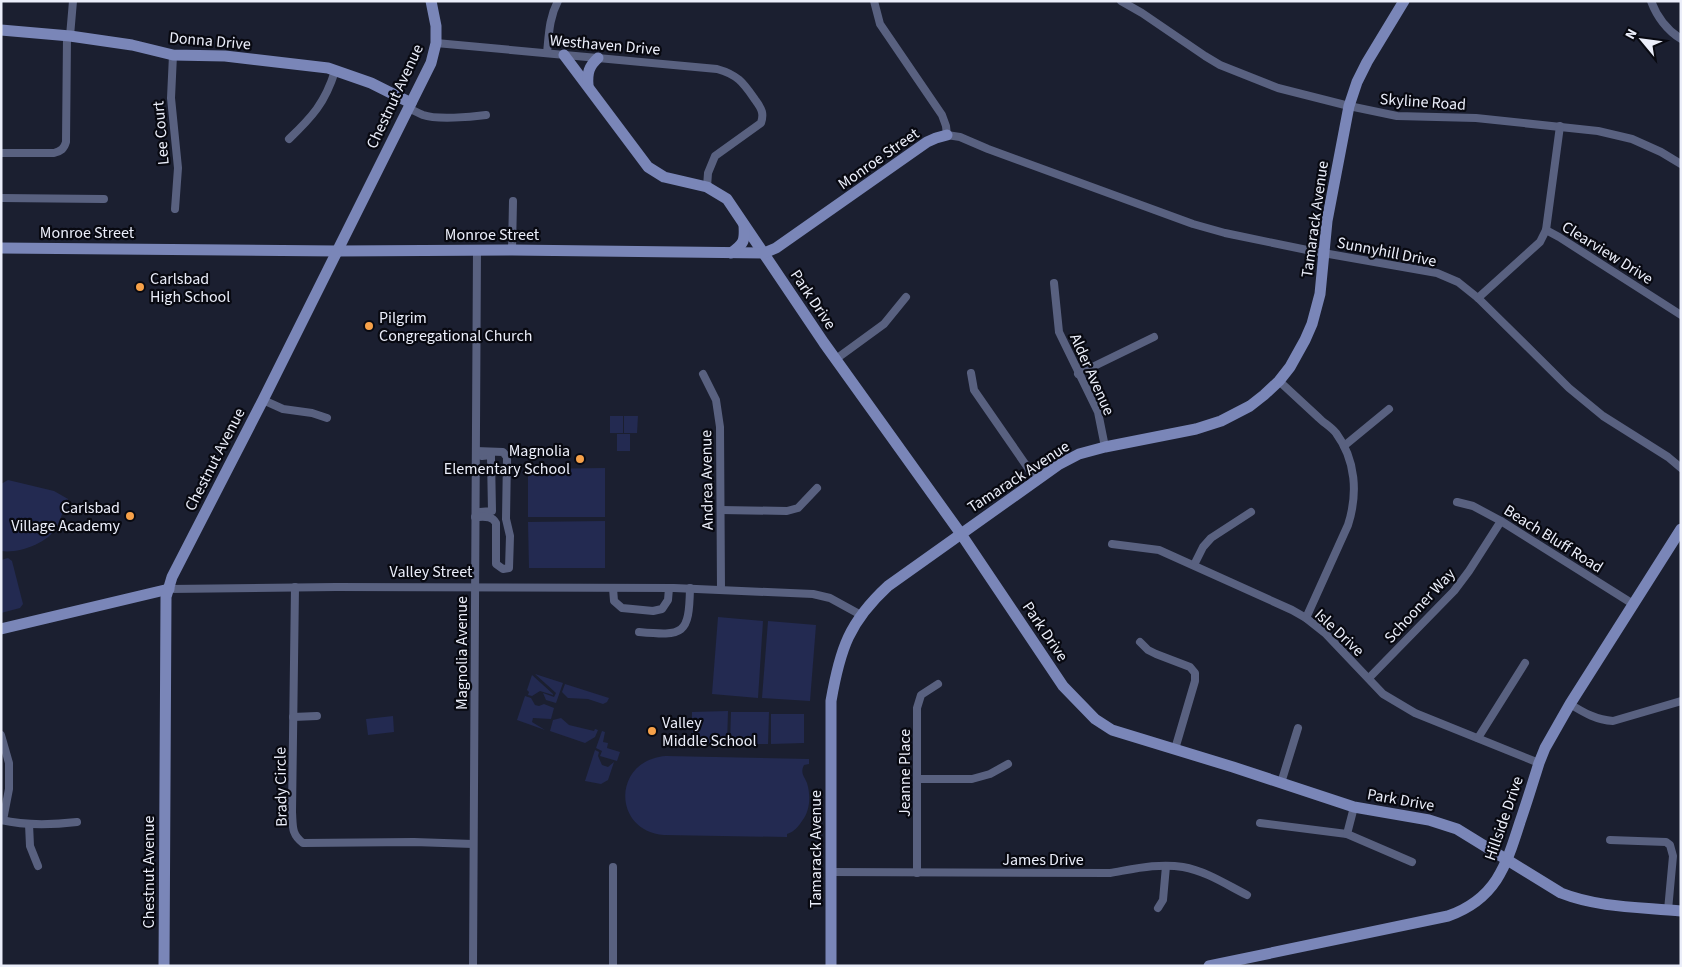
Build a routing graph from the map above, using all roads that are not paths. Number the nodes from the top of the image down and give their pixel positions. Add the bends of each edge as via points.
1 (73, 1) edge
2 (431, 1) edge
3 (558, 1) edge
4 (874, 1) edge
5 (1121, 1) edge
6 (1404, 1) edge
7 (1651, 1) edge
8 (1, 30) edge
9 (68, 36) junction
10 (1681, 39) edge
11 (436, 43) junction
12 (547, 53) junction
13 (564, 55) junction
14 (173, 56) junction
15 (598, 58) junction
16 (335, 71) junction
17 (588, 85) junction
18 (410, 106) junction
19 (1349, 106) junction
20 (486, 114) dead end
21 (1560, 126) junction
22 (948, 135) junction
23 (289, 139) dead end
24 (1, 153) edge
25 (1681, 164) edge
26 (707, 187) junction
27 (1, 198) edge
28 (104, 199) dead end
29 (513, 201) dead end
30 (175, 209) dead end
31 (744, 225) junction
32 (1546, 230) junction
33 (1, 248) edge
34 (337, 250) junction
35 (477, 250) junction
36 (512, 250) junction
37 (731, 253) junction
38 (764, 253) junction
39 (1323, 253) junction
40 (1054, 283) dead end
41 (906, 297) dead end
42 (1478, 298) junction
43 (1681, 315) edge
44 (1154, 337) dead end
45 (836, 359) junction
46 (971, 373) dead end
47 (702, 374) dead end
48 (1078, 374) junction
49 (1279, 381) junction
50 (262, 400) junction
51 (1389, 409) dead end
52 (327, 418) dead end
53 (1344, 446) junction
54 (1105, 447) junction
55 (476, 454) junction
56 (1681, 468) edge
57 (1037, 481) junction
58 (817, 488) dead end
59 (1457, 502) dead end
60 (721, 510) junction
61 (492, 511) junction
62 (507, 512) junction
63 (1251, 512) dead end
64 (475, 514) junction
65 (1501, 521) junction
66 (1681, 529) edge
67 (961, 534) junction
68 (1112, 544) dead end
69 (1194, 565) junction
70 (295, 587) junction
71 (475, 587) junction
72 (169, 588) junction
73 (613, 588) junction
74 (669, 588) junction
75 (690, 588) junction
76 (720, 590) junction
77 (1633, 604) junction
78 (861, 615) junction
79 (1306, 618) junction
80 (1, 629) edge
81 (639, 632) dead end
82 (1140, 642) dead end
83 (1525, 663) dead end
84 (1369, 678) junction
85 (938, 684) dead end
86 (1681, 701) edge
87 (1570, 704) junction
88 (317, 716) dead end
89 (293, 717) junction
90 (1298, 728) dead end
91 (1, 734) edge
92 (1478, 738) junction
93 (1174, 749) junction
94 (1539, 762) junction
95 (1008, 764) dead end
96 (917, 779) junction
97 (1281, 783) junction
98 (1354, 807) junction
99 (2, 820) edge
100 (77, 822) dead end
101 (1260, 823) dead end
102 (29, 824) junction
103 (1347, 834) junction
104 (1610, 840) dead end
105 (473, 844) junction
106 (1508, 860) junction
107 (1412, 862) dead end
108 (38, 866) dead end
109 (1166, 866) junction
110 (613, 867) dead end
111 (831, 872) junction
112 (917, 872) junction
113 (1248, 895) dead end
114 (1158, 908) dead end
115 (1668, 910) junction
116 (1681, 911) edge
117 (164, 966) edge
118 (473, 966) edge
119 (613, 966) edge
120 (831, 966) edge
121 (1209, 966) edge

1 - 9 street
2 - 11 main road, Chestnut Avenue
3 - 12 street via 552,12
4 - 22 street via 880,24 942,116
5 - 19 street, Skyline Road via 1220,65 1265,84
6 - 19 main road, Tamarack Avenue via 1367,62
7 - 10 street via 1671,33
8 - 9 main road, Donna Drive
9 - 14 main road, Donna Drive via 132,45
9 - 24 street via 64,147 54,153
11 - 12 street, Westhaven Drive
11 - 18 main road, Chestnut Avenue via 431,63
12 - 13 street, Westhaven Drive
13 - 15 street, Westhaven Drive
13 - 17 main road, Park Drive
14 - 16 main road, Donna Drive via 225,56
14 - 30 street, Lee Court via 170,98 178,168
15 - 17 main road via 588,70
15 - 26 street, Westhaven Drive via 717,68 741,80 762,108 763,117 760,123 716,156 708,173
16 - 18 main road, Donna Drive via 371,83
16 - 23 street via 319,108
17 - 26 main road, Park Drive via 648,166 664,177
18 - 20 street via 423,115 432,116
18 - 34 main road, Chestnut Avenue
19 - 21 street, Skyline Road via 1397,116 1476,118
19 - 39 main road, Tamarack Avenue
21 - 25 street, Skyline Road via 1632,139
21 - 32 street
22 - 38 main road, Monroe Street via 927,142 776,248
22 - 39 street, Sunnyhill Drive via 1193,224
26 - 31 main road, Park Drive via 727,199
27 - 28 street
29 - 36 street
31 - 37 main road via 745,237 741,246
31 - 38 main road, Park Drive
32 - 42 street via 1540,242
32 - 43 street, Clearview Drive
33 - 34 main road, Monroe Street
34 - 35 main road, Monroe Street
34 - 50 main road, Chestnut Avenue
35 - 36 main road, Monroe Street
35 - 55 street, Magnolia Avenue
36 - 37 main road, Monroe Street
37 - 38 main road, Monroe Street
38 - 45 main road, Park Drive
39 - 42 street, Sunnyhill Drive via 1437,274 1458,282
39 - 49 main road, Tamarack Avenue via 1320,294 1312,324
40 - 48 street, Alder Avenue via 1059,332
41 - 45 street via 884,324
42 - 56 street, Sunnyhill Drive via 1569,388 1603,416
44 - 48 street
45 - 67 main road, Park Drive
46 - 57 street via 974,390
47 - 60 street, Andrea Avenue via 716,400 720,427
48 - 54 street, Alder Avenue via 1098,412
49 - 53 street via 1335,432
49 - 54 main road, Tamarack Avenue via 1250,406 1221,421
50 - 52 street via 283,409
50 - 72 main road, Chestnut Avenue via 172,576
51 - 53 street
53 - 79 street via 1353,470 1355,494 1352,512
54 - 57 main road, Tamarack Avenue via 1079,454
55 - 61 street via 491,455
55 - 62 street via 503,452 507,457
55 - 64 street, Magnolia Avenue
57 - 67 main road, Tamarack Avenue
58 - 60 street via 798,508 787,511
59 - 65 street, Beach Bluff Road via 1473,506
60 - 76 street, Andrea Avenue
61 - 62 street
61 - 64 street
62 - 64 street via 509,568 503,569 496,564 494,520
63 - 69 street via 1211,538
64 - 71 street, Magnolia Avenue
65 - 77 street, Beach Bluff Road
65 - 84 street, Schooner Way via 1454,591
66 - 77 main road, Hillside Drive
67 - 78 main road, Tamarack Avenue via 888,586
67 - 93 main road, Park Drive via 1074,699 1112,730
68 - 69 street, Isle Drive via 1159,550
69 - 79 street, Isle Drive
70 - 71 street, Valley Street
70 - 72 street, Valley Street
70 - 89 street, Brady Circle
71 - 73 street, Valley Street
71 - 105 street, Magnolia Avenue
72 - 80 main road, Valley Street
72 - 117 main road, Chestnut Avenue via 166,597
73 - 74 street, Valley Street
73 - 74 street via 614,601 622,608 653,611 662,609 668,600
74 - 75 street, Valley Street
75 - 76 street, Valley Street
75 - 81 street via 689,616 680,630 661,635
76 - 78 street, Valley Street via 813,594 830,598
77 - 87 main road, Hillside Drive
78 - 111 main road, Tamarack Avenue via 842,650 831,701
79 - 84 street, Isle Drive
82 - 93 street via 1148,650 1190,667 1195,673
83 - 92 street
84 - 92 street, Isle Drive via 1384,694 1415,713
85 - 96 street, Jeanne Place via 920,695
86 - 87 street via 1613,721 1590,716
87 - 94 main road, Hillside Drive
88 - 89 street
89 - 105 street, Brady Circle via 292,812 296,838 303,843
90 - 97 street
91 - 99 street via 9,763 9,789
92 - 94 street, Isle Drive
93 - 97 main road, Park Drive
94 - 106 main road, Hillside Drive
95 - 96 street via 972,779
96 - 112 street, Jeanne Place
97 - 98 main road, Park Drive
98 - 103 street
98 - 106 main road, Park Drive via 1442,823
99 - 102 street
100 - 102 street
101 - 103 street
102 - 108 street via 30,846
103 - 107 street
104 - 115 street via 1666,842 1670,846 1673,856
105 - 118 street, Magnolia Avenue
106 - 115 main road, Park Drive via 1576,899
106 - 121 main road, Hillside Drive via 1488,891 1460,912
109 - 112 street, James Drive via 1110,873
109 - 113 street, James Drive via 1183,867 1204,874
109 - 114 street
110 - 119 street
111 - 112 street, James Drive
111 - 120 main road, Tamarack Avenue
115 - 116 main road, Park Drive

